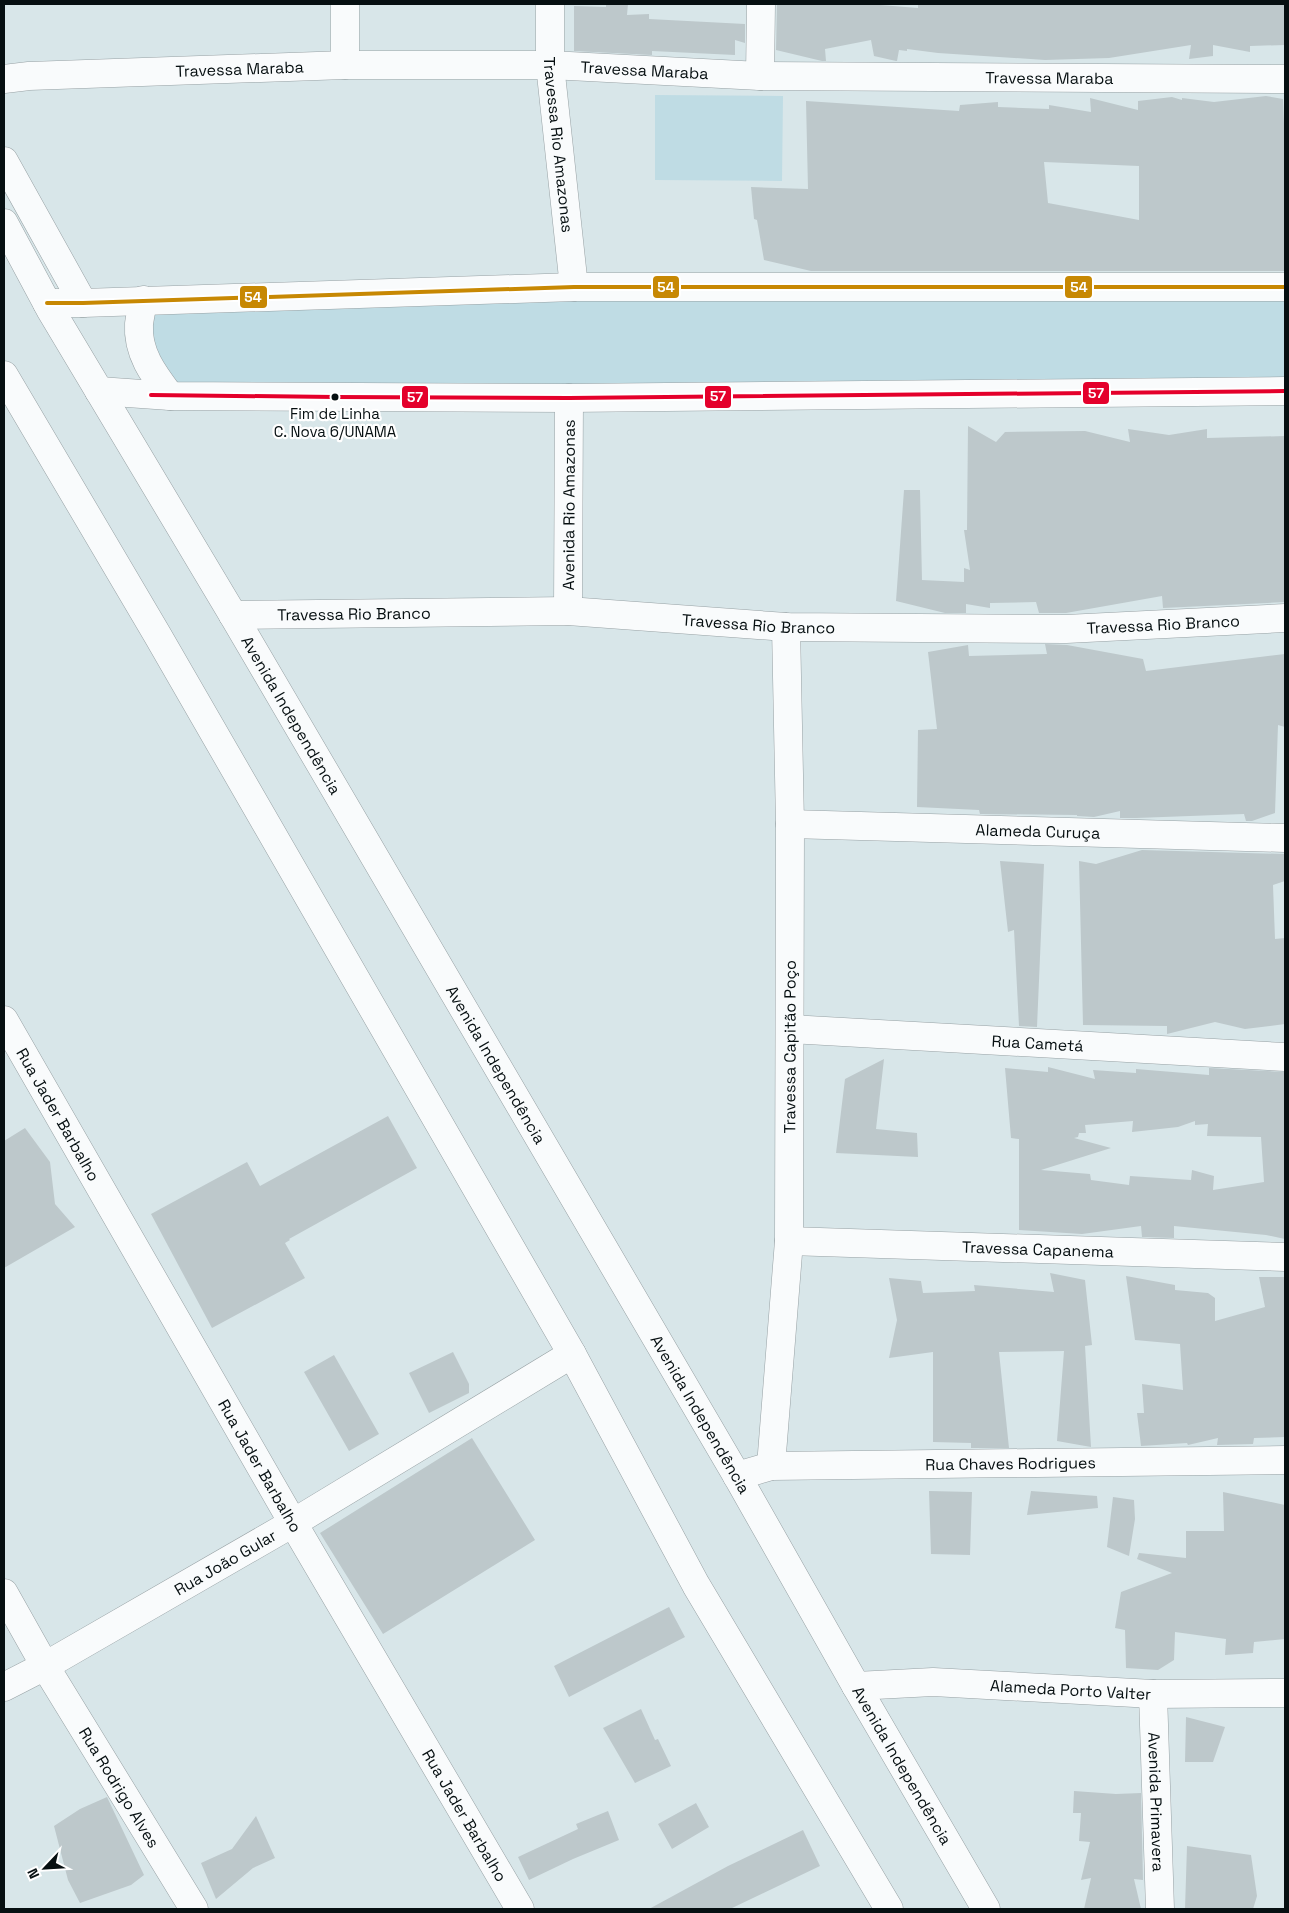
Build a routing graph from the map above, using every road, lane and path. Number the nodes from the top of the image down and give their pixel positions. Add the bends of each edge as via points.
1 (345, 4) edge
2 (550, 4) edge
3 (761, 4) edge
4 (345, 65) junction
5 (550, 65) junction
6 (760, 76) junction
7 (4, 79) edge
8 (1285, 79) edge
9 (4, 161) edge
10 (4, 223) edge
11 (1285, 286) edge
12 (574, 287) junction
13 (143, 300) junction
14 (47, 302) junction
15 (83, 303) junction
16 (4, 375) edge
17 (99, 391) junction
18 (1285, 391) edge
19 (170, 396) junction
20 (568, 398) junction
21 (568, 611) junction
22 (233, 615) junction
23 (1285, 618) edge
24 (786, 627) junction
25 (790, 824) junction
26 (1285, 838) edge
27 (4, 1020) edge
28 (790, 1029) junction
29 (1285, 1057) edge
30 (789, 1241) junction
31 (1285, 1257) edge
32 (572, 1354) junction
33 (1285, 1460) edge
34 (771, 1466) junction
35 (737, 1476) junction
36 (292, 1523) junction
37 (4, 1593) edge
38 (45, 1666) junction
39 (856, 1686) junction
40 (4, 1687) edge
41 (1285, 1693) edge
42 (1153, 1694) junction
43 (194, 1909) edge
44 (520, 1909) edge
45 (889, 1909) edge
46 (986, 1909) edge
47 (1160, 1909) edge

1 - 4 street
2 - 5 street, Travessa Rio Amazonas
3 - 6 street
4 - 5 street, Travessa Maraba
4 - 7 street, Travessa Maraba
5 - 6 street, Travessa Maraba
5 - 12 street, Travessa Rio Amazonas
6 - 8 street, Travessa Maraba
9 - 15 street
10 - 14 street, Avenida Independência
11 - 12 street
12 - 13 street
13 - 15 street
13 - 19 street via 139,326 142,352
14 - 15 street
14 - 17 street, Avenida Independência
16 - 32 street
17 - 19 street
17 - 22 street, Avenida Independência
18 - 20 street
19 - 20 street
20 - 21 street, Avenida Rio Amazonas
21 - 22 street, Travessa Rio Branco
21 - 24 street, Travessa Rio Branco
22 - 35 street, Avenida Independência
23 - 24 street, Travessa Rio Branco via 1066,629
24 - 25 street, Travessa Capitão Poço
25 - 26 street, Alameda Curuça
25 - 28 street, Travessa Capitão Poço
27 - 36 street, Rua Jader Barbalho
28 - 29 street, Rua Cametá
28 - 30 street, Travessa Capitão Poço
30 - 31 street, Travessa Capanema
30 - 34 street, Travessa Capitão Poço
32 - 36 street, Rua João Gular
32 - 45 street via 696,1585
33 - 34 street, Rua Chaves Rodrigues
34 - 35 street, Rua Chaves Rodrigues
35 - 39 street, Avenida Independência
36 - 38 street, Rua João Gular
36 - 44 street, Rua Jader Barbalho
37 - 38 street, Rua Rodrigo Alves
38 - 40 street, Rua João Gular
38 - 43 street, Rua Rodrigo Alves
39 - 42 street, Alameda Porto Valter via 933,1682
39 - 46 street, Avenida Independência
41 - 42 street, Alameda Porto Valter
42 - 47 street, Avenida Primavera

